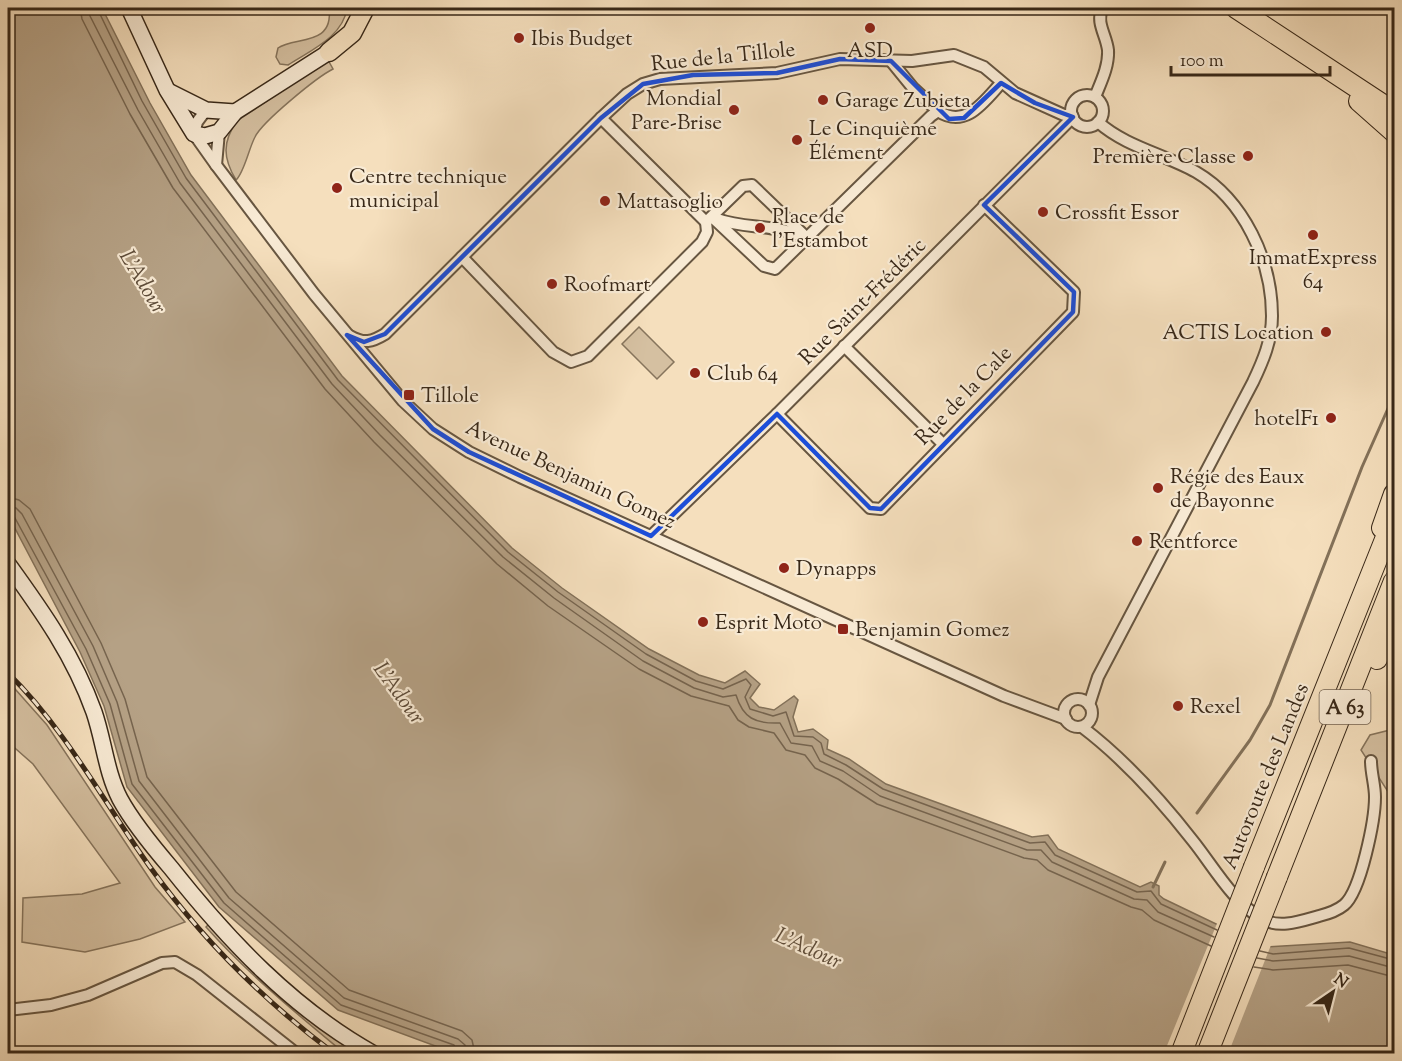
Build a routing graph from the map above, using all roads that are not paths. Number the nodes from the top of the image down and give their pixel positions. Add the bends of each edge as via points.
1 (129, 8) edge
2 (353, 8) edge
3 (365, 8) edge
4 (1102, 8) edge
5 (1236, 8) edge
6 (329, 52) junction
7 (1307, 56) junction
8 (891, 60) junction
9 (1001, 83) junction
10 (167, 90) junction
11 (1095, 97) junction
12 (1073, 103) junction
13 (1046, 108) junction
14 (206, 110) junction
15 (235, 111) junction
16 (938, 111) junction
17 (1395, 112) edge
18 (1072, 116) junction
19 (601, 118) junction
20 (1098, 122) junction
21 (219, 132) junction
22 (1395, 132) edge
23 (194, 134) junction
24 (216, 165) junction
25 (984, 205) junction
26 (709, 220) junction
27 (807, 238) junction
28 (462, 257) junction
29 (347, 335) junction
30 (844, 346) junction
31 (777, 414) junction
32 (942, 443) junction
33 (1395, 494) edge
34 (1395, 517) edge
35 (651, 536) junction
36 (8, 564) edge
37 (1395, 581) edge
38 (1395, 620) edge
39 (1084, 702) junction
40 (1068, 705) junction
41 (1037, 710) junction
42 (1316, 712) junction
43 (1091, 718) junction
44 (1066, 719) junction
45 (1082, 727) junction
46 (1106, 745) junction
47 (1371, 761) dead end
48 (1294, 833) junction
49 (8, 1010) edge
50 (297, 1053) edge
51 (374, 1053) edge
52 (1181, 1053) edge
53 (1206, 1053) edge

1 - 10 main road, Avenue Benjamin Gomez
2 - 6 main road via 350,23
3 - 6 main road via 352,33
4 - 11 street via 1099,21 1108,60
5 - 7 highway
6 - 15 main road
7 - 17 highway
7 - 22 highway
8 - 9 street, Rue de la Tillole via 954,55 984,67
8 - 16 street
8 - 19 street, Rue de la Tillole via 840,59 777,73 660,79 627,94
9 - 13 street, Rue de la Tillole
9 - 16 street via 964,118 949,119
10 - 14 main road
10 - 23 main road, Avenue Benjamin Gomez
11 - 12 street via 1081,96
11 - 20 street via 1103,109
12 - 13 street
12 - 18 street
13 - 18 street, Rue de la Tillole
14 - 15 main road
14 - 23 street
15 - 21 main road
16 - 27 street
18 - 20 street via 1081,125
18 - 25 street, Rue Saint-Frédéric
19 - 26 street
19 - 28 street, Rue de la Tillole
20 - 39 street via 1113,135 1197,173 1231,202 1266,269 1272,318 1269,342 1258,372
21 - 23 main road
21 - 24 street
23 - 24 street, Avenue Benjamin Gomez
24 - 29 street, Avenue Benjamin Gomez
25 - 30 street, Rue Saint-Frédéric
25 - 32 street, Rue de la Cale via 1074,292 1073,312
26 - 27 street via 790,231
26 - 27 street via 771,270
26 - 27 street via 743,186 752,185
26 - 28 street via 702,242 588,356 571,362 553,352
28 - 29 street, Rue de la Tillole via 385,334 364,342
29 - 35 street, Avenue Benjamin Gomez via 403,401 434,429 469,452
30 - 31 street, Rue Saint-Frédéric
30 - 32 street
31 - 32 street, Rue de la Cale via 870,508 881,509
31 - 35 street, Rue Saint-Frédéric
33 - 42 highway
34 - 42 highway, Autoroute des Landes / A 63
35 - 41 street, Avenue Benjamin Gomez
36 - 51 main road via 54,627 95,715 112,782 121,801 160,854 254,964
37 - 48 highway, A 63
38 - 48 highway via 1317,805
39 - 40 street
39 - 43 street
40 - 41 street
40 - 44 street
41 - 44 street, Avenue Benjamin Gomez
42 - 52 highway, Autoroute des Landes / A 63, bridge
43 - 45 street
43 - 46 street
44 - 45 street
45 - 46 street
46 - 47 street via 1180,824 1228,886 1262,920 1280,925 1326,914 1345,904 1359,880 1375,796
48 - 53 highway, A 63, bridge
49 - 50 street via 51,1005 88,995 162,963 175,962

